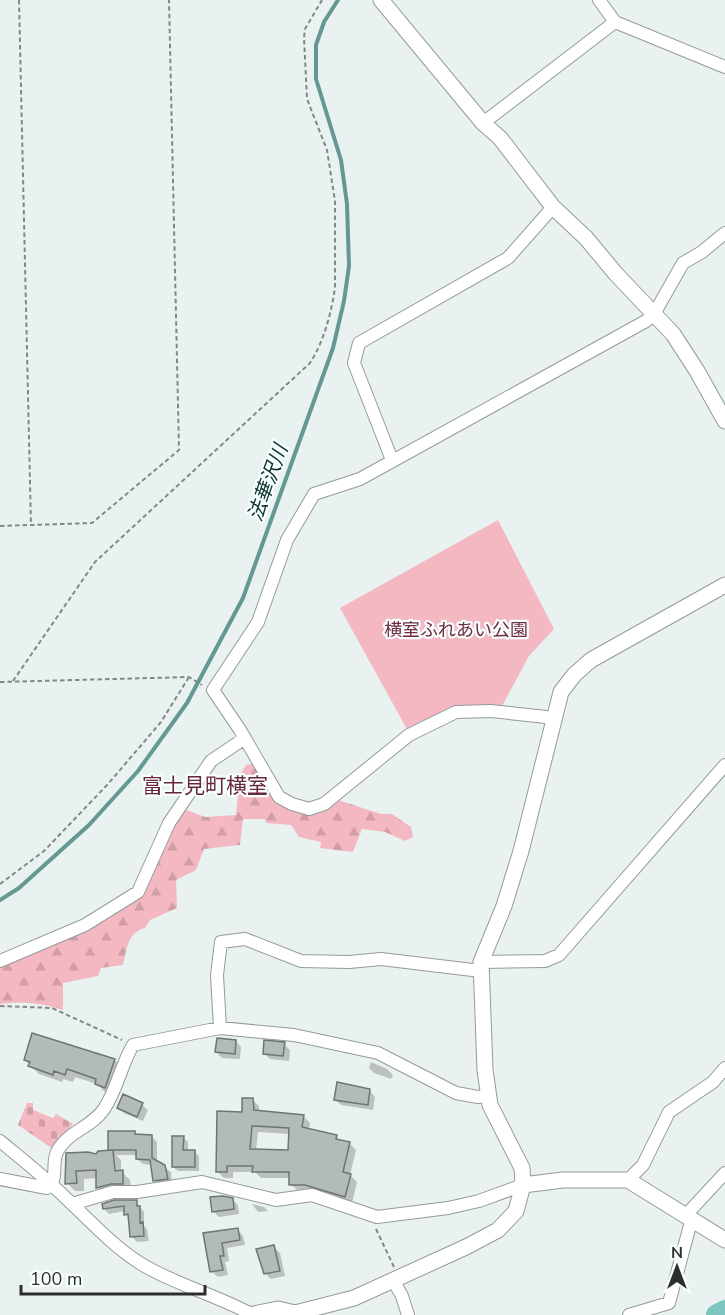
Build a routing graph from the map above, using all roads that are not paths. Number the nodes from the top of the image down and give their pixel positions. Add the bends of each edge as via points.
1 (381, 0) edge
2 (599, 0) edge
3 (615, 22) junction
4 (725, 67) edge
5 (483, 123) junction
6 (553, 207) junction
7 (725, 233) edge
8 (654, 314) junction
9 (725, 421) edge
10 (392, 460) junction
11 (725, 585) edge
12 (555, 718) junction
13 (245, 738) junction
14 (725, 765) edge
15 (0, 961) edge
16 (481, 966) junction
17 (220, 1028) junction
18 (725, 1068) edge
19 (488, 1096) junction
20 (0, 1141) edge
21 (725, 1173) edge
22 (0, 1179) edge
23 (628, 1180) junction
24 (51, 1184) junction
25 (523, 1185) junction
26 (72, 1204) junction
27 (689, 1217) junction
28 (725, 1240) edge
29 (396, 1278) junction
30 (250, 1314) edge
31 (295, 1314) edge
32 (408, 1315) edge
33 (629, 1315) edge

1 - 5 street
2 - 3 street
3 - 4 street
3 - 5 street
5 - 6 street via 500,138
6 - 8 street
6 - 10 street via 508,258 359,343 354,363
7 - 8 street via 683,263
8 - 9 street via 673,334
8 - 10 street
10 - 13 street via 360,479 314,494 287,540 258,622 213,690
11 - 12 street via 591,660 561,692
12 - 13 street via 491,711 456,712 409,735 324,804 309,809 279,797
12 - 16 street via 521,851
13 - 15 street via 212,762 169,823 138,892 85,925
14 - 16 street via 559,955 545,962
16 - 17 street via 381,959 301,961 245,939 220,942
16 - 19 street
17 - 19 street via 294,1035 378,1053 456,1093
17 - 24 street via 133,1045 103,1111 67,1138 57,1152
18 - 23 street via 713,1082 669,1112 643,1165
19 - 25 street via 522,1168
20 - 24 street
21 - 27 street
22 - 24 street via 47,1188
23 - 25 street via 563,1180
23 - 27 street
24 - 26 street
25 - 26 street via 448,1208 377,1217 312,1196 276,1200 202,1182 113,1192
25 - 29 street via 516,1211 498,1230
26 - 30 street via 140,1263
27 - 28 street
27 - 33 street via 669,1304
29 - 31 street via 354,1298
29 - 32 street
30 - 31 street via 278,1309

